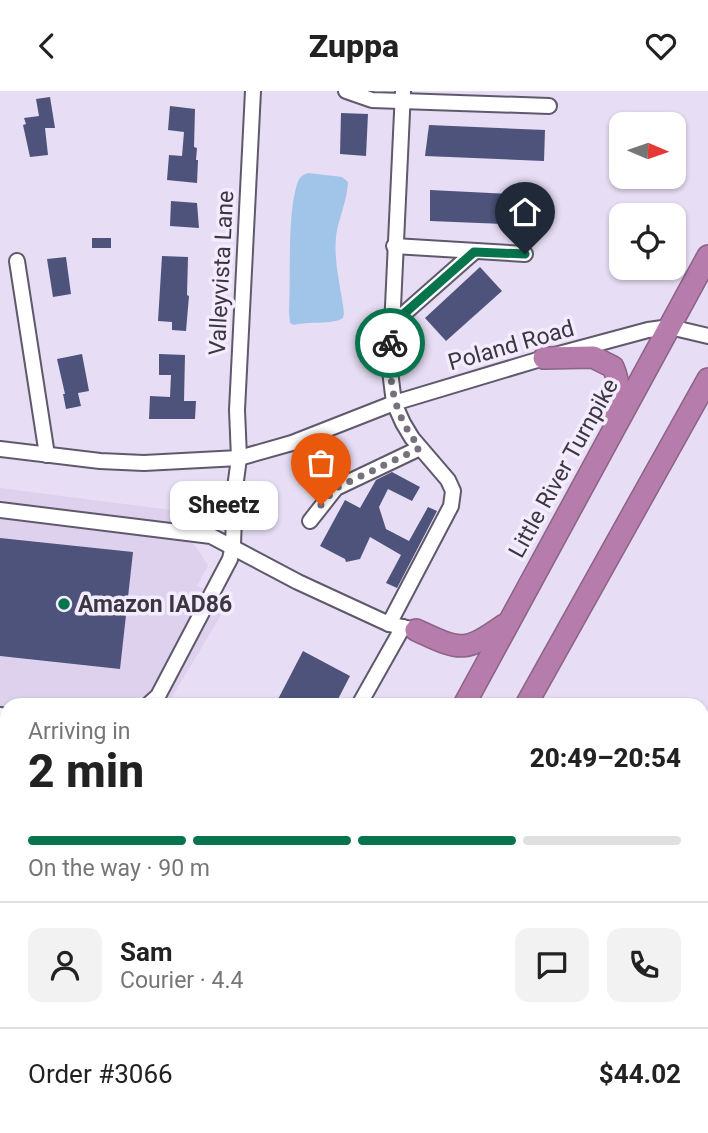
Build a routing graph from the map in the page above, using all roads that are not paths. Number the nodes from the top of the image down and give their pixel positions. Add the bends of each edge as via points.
1 (253, 91) edge
2 (346, 91) edge
3 (403, 96) edge
4 (549, 106) dead end
5 (394, 246) junction
6 (474, 252) junction
7 (525, 254) dead end
8 (708, 256) edge
9 (17, 261) dead end
10 (390, 326) junction
11 (670, 327) junction
12 (708, 336) edge
13 (544, 358) junction
14 (708, 379) edge
15 (394, 403) junction
16 (420, 448) junction
17 (0, 449) edge
18 (47, 455) junction
19 (239, 458) junction
20 (597, 462) junction
21 (0, 510) edge
22 (234, 511) junction
23 (253, 511) dead end
24 (310, 521) dead end
25 (233, 545) junction
26 (509, 622) junction
27 (388, 624) junction
28 (410, 628) junction
29 (156, 698) edge
30 (364, 698) edge
31 (468, 698) edge
32 (530, 698) edge

1 - 19 street, Valleyvista Lane via 240,325
2 - 3 street via 364,99
3 - 4 street
3 - 5 street
5 - 6 street
5 - 10 street
6 - 7 street
6 - 10 street
8 - 11 highway, Little River Turnpike
9 - 18 street
10 - 15 street
11 - 12 street, Poland Road
11 - 13 street, Poland Road
11 - 20 highway, Little River Turnpike
13 - 15 street, Poland Road
13 - 20 highway via 593,357 613,367 619,382 618,401
14 - 32 highway
15 - 16 street
15 - 19 street, Poland Road via 292,443
16 - 24 street via 336,488
16 - 27 street via 448,480 452,506
17 - 18 street, Poland Road
18 - 19 street, Poland Road via 144,463
19 - 22 street, Valleyvista Lane
20 - 26 highway, Little River Turnpike
21 - 25 street via 211,536
22 - 23 street
22 - 25 street, Valleyvista Lane
25 - 27 street
25 - 29 street, Valleyvista Lane via 230,559
26 - 28 highway via 464,647
26 - 31 highway, Little River Turnpike
27 - 28 street
28 - 30 street

